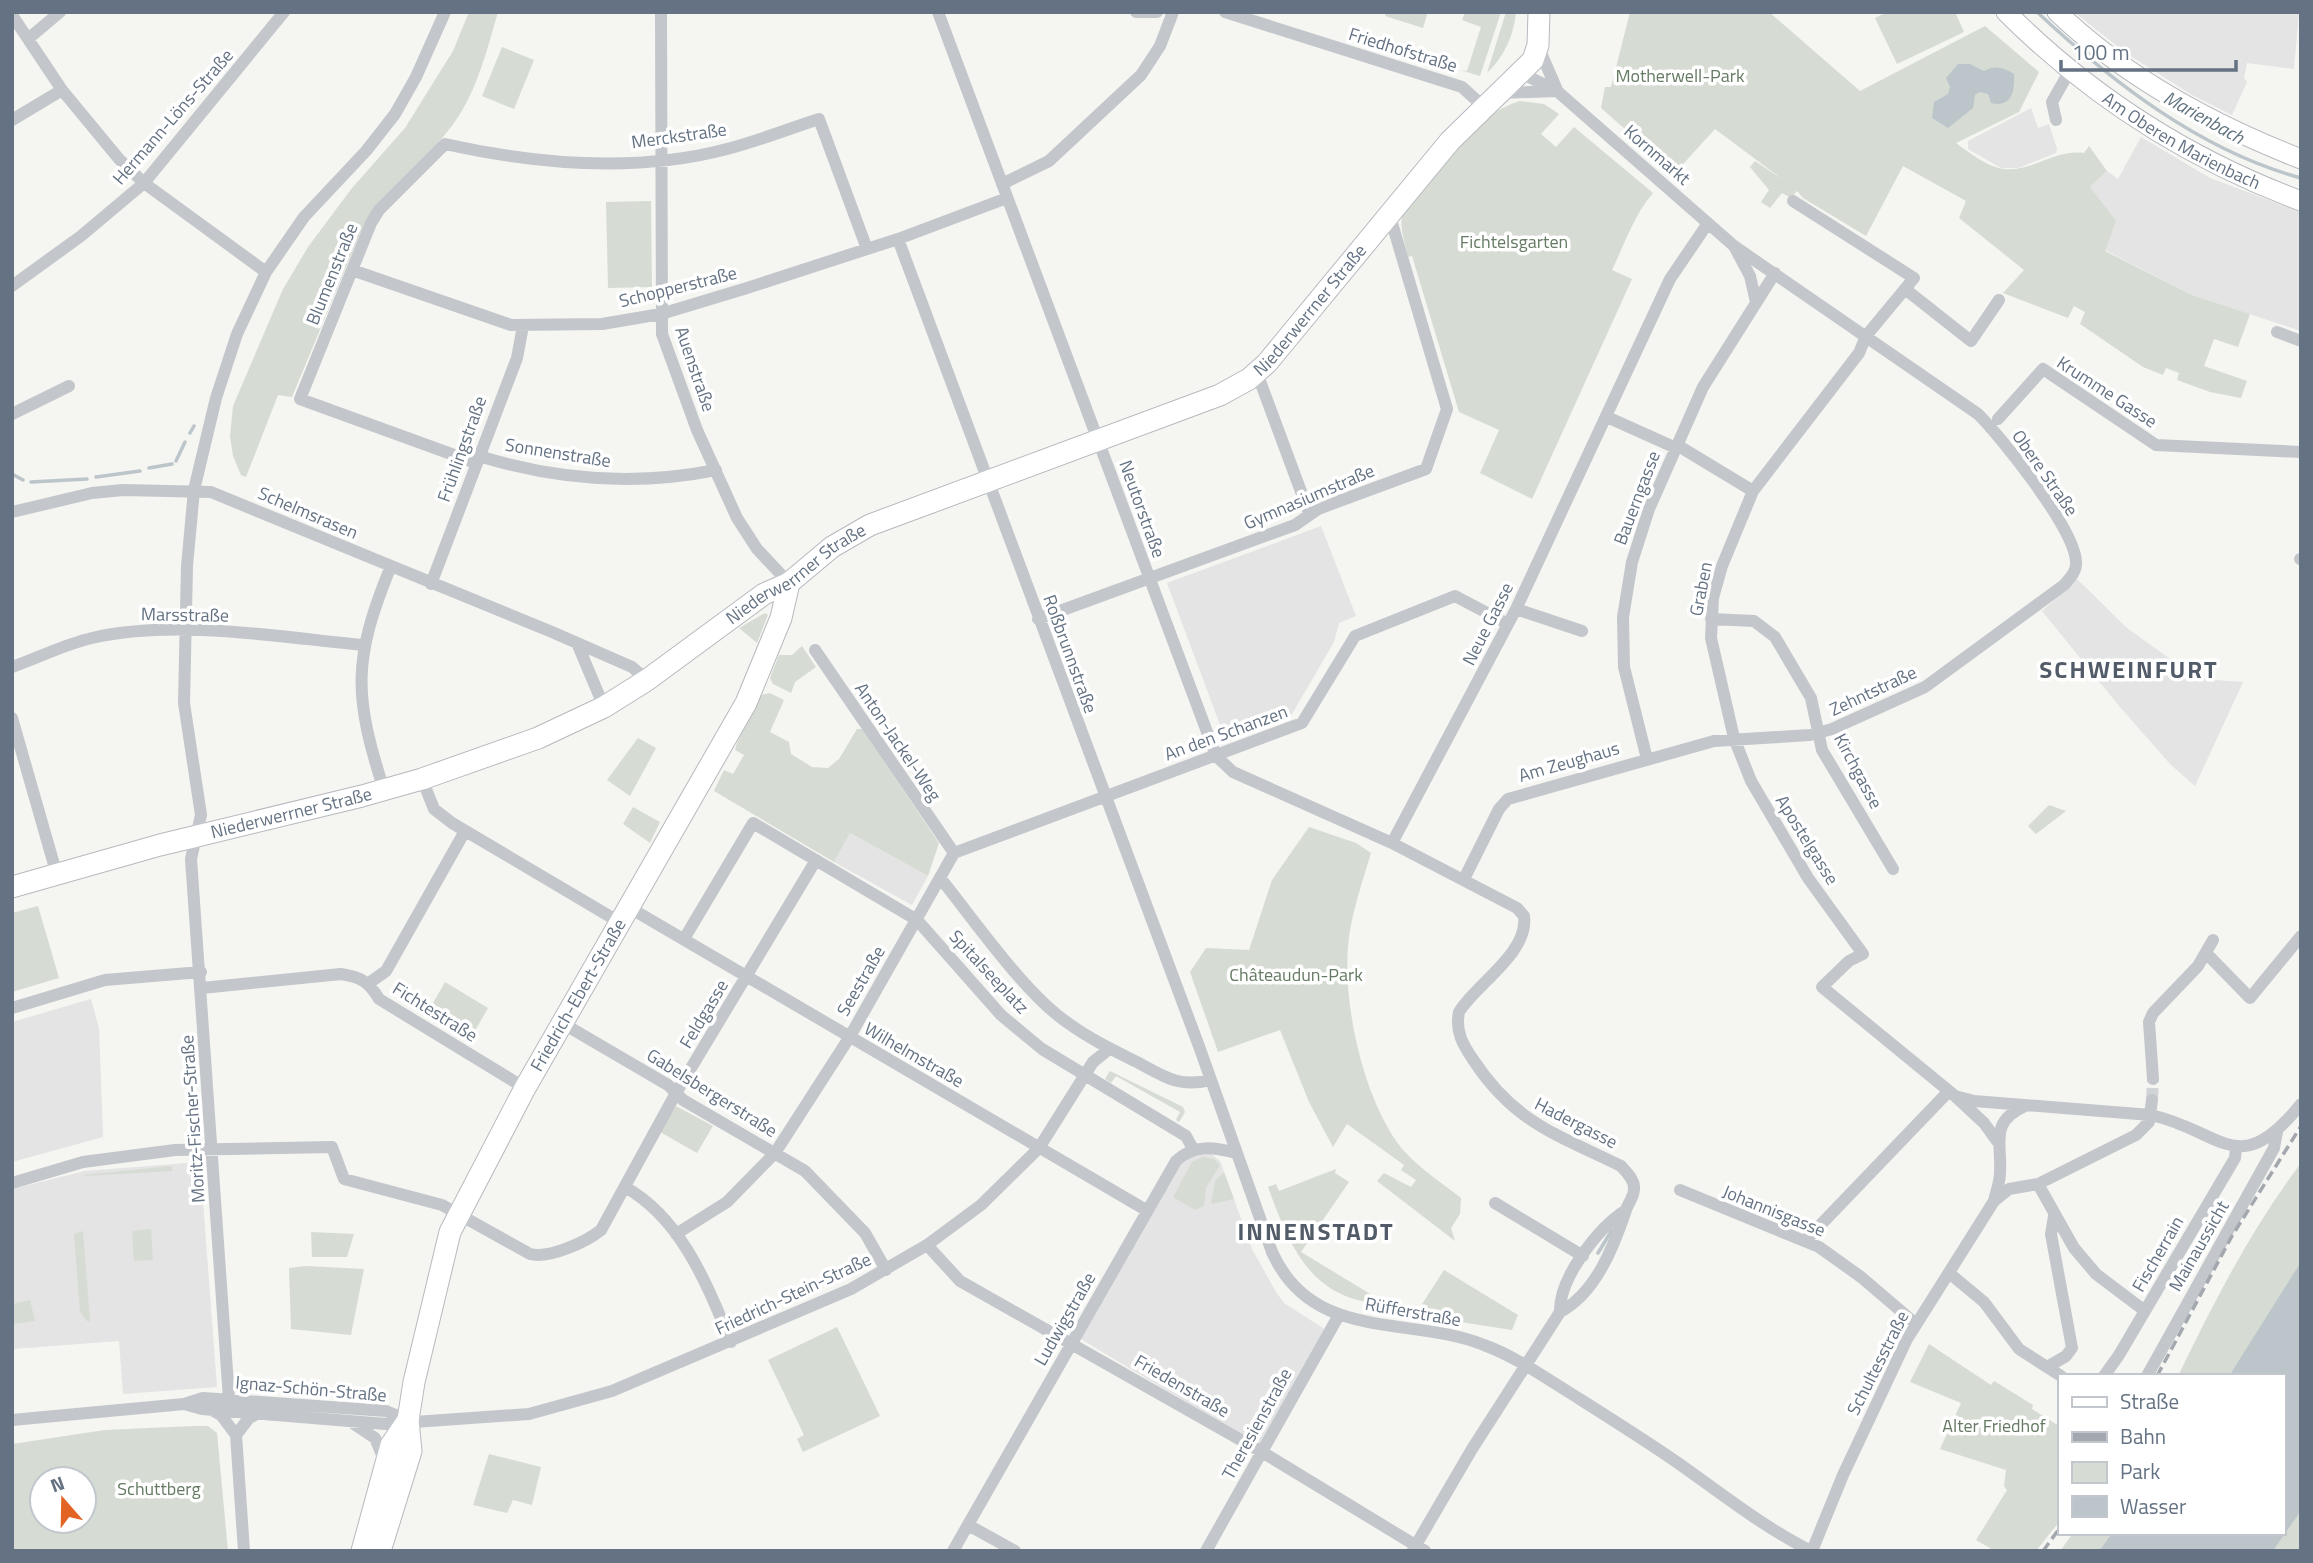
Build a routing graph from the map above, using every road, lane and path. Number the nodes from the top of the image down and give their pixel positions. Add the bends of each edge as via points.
1 (60, 12) edge
2 (284, 12) edge
3 (445, 12) edge
4 (661, 12) edge
5 (938, 12) edge
6 (1136, 12) edge
7 (1157, 12) edge
8 (1173, 12) edge
9 (1225, 12) edge
10 (1529, 12) edge
11 (1539, 12) edge
12 (2006, 12) edge
13 (2057, 12) edge
14 (12, 15) edge
15 (1266, 19) edge
16 (28, 39) junction
17 (1538, 45) junction
18 (1518, 72) junction
19 (2069, 72) junction
20 (62, 90) junction
21 (1557, 90) junction
22 (1492, 100) junction
23 (12, 120) edge
24 (2056, 120) dead end
25 (445, 144) joint
26 (663, 159) junction
27 (2301, 159) edge
28 (144, 183) junction
29 (1002, 184) junction
30 (1007, 198) junction
31 (1793, 201) dead end
32 (2301, 201) edge
33 (1390, 213) junction
34 (1708, 223) junction
35 (898, 239) junction
36 (1734, 246) junction
37 (867, 249) junction
38 (352, 270) junction
39 (266, 272) junction
40 (1775, 273) junction
41 (12, 286) edge
42 (1905, 289) junction
43 (1999, 300) dead end
44 (1756, 302) junction
45 (661, 314) junction
46 (523, 326) junction
47 (2277, 332) dead end
48 (1866, 336) junction
49 (2301, 341) edge
50 (1257, 373) junction
51 (69, 386) dead end
52 (300, 399) joint
53 (12, 414) edge
54 (1607, 417) junction
55 (1998, 419) dead end
56 (1098, 440) junction
57 (1677, 447) junction
58 (2301, 452) edge
59 (478, 459) junction
60 (716, 470) junction
61 (988, 480) junction
62 (194, 490) junction
63 (1753, 491) junction
64 (12, 513) edge
65 (1309, 513) junction
66 (391, 566) junction
67 (2076, 568) joint
68 (1150, 578) junction
69 (789, 583) junction
70 (431, 584) junction
71 (1516, 609) junction
72 (1038, 619) junction
73 (1711, 619) junction
74 (1508, 624) junction
75 (1582, 631) dead end
76 (186, 632) junction
77 (577, 643) junction
78 (363, 645) junction
79 (815, 650) dead end
80 (12, 667) edge
81 (647, 680) junction
82 (604, 707) junction
83 (12, 718) edge
84 (1819, 733) junction
85 (1734, 738) junction
86 (1216, 756) junction
87 (1647, 758) junction
88 (422, 779) junction
89 (384, 790) junction
90 (1106, 796) junction
91 (465, 831) junction
92 (196, 837) junction
93 (1392, 843) junction
94 (954, 853) junction
95 (816, 860) junction
96 (1893, 869) dead end
97 (57, 875) junction
98 (941, 879) junction
99 (1464, 879) junction
100 (12, 887) edge
101 (626, 915) junction
102 (917, 920) junction
103 (2301, 936) edge
104 (684, 939) junction
105 (2213, 940) dead end
106 (2206, 953) junction
107 (201, 972) junction
108 (747, 977) junction
109 (369, 983) junction
110 (202, 988) junction
111 (12, 1008) edge
112 (562, 1023) junction
113 (849, 1038) junction
114 (1108, 1050) junction
115 (1085, 1076) junction
116 (2153, 1079) tunnel mouth
117 (1211, 1080) junction
118 (525, 1088) junction
119 (676, 1093) junction
120 (1952, 1094) junction
121 (2152, 1100) tunnel mouth
122 (2301, 1104) edge
123 (2025, 1106) junction
124 (2151, 1115) junction
125 (2277, 1132) junction
126 (1997, 1141) junction
127 (2236, 1147) junction
128 (213, 1148) junction
129 (1039, 1148) junction
130 (1194, 1149) junction
131 (775, 1153) junction
132 (1236, 1153) junction
133 (12, 1182) edge
134 (2038, 1184) junction
135 (625, 1187) junction
136 (1680, 1190) dead end
137 (1994, 1201) junction
138 (1495, 1203) dead end
139 (1146, 1210) junction
140 (1626, 1210) junction
141 (459, 1213) junction
142 (2054, 1216) junction
143 (676, 1234) junction
144 (1806, 1240) junction
145 (927, 1245) junction
146 (1583, 1256) junction
147 (886, 1270) junction
148 (1949, 1273) junction
149 (2145, 1311) junction
150 (1560, 1312) junction
151 (1339, 1315) junction
152 (1916, 1324) junction
153 (732, 1342) junction
154 (1071, 1343) junction
155 (1524, 1365) junction
156 (2049, 1366) junction
157 (2059, 1374) edge
158 (2105, 1374) edge
159 (2148, 1374) edge
160 (229, 1399) junction
161 (184, 1404) junction
162 (210, 1409) junction
163 (257, 1414) junction
164 (12, 1420) edge
165 (340, 1420) junction
166 (408, 1420) junction
167 (236, 1435) junction
168 (1262, 1452) junction
169 (385, 1468) junction
170 (968, 1525) junction
171 (1418, 1549) edge
172 (244, 1551) edge
173 (362, 1551) edge
174 (380, 1551) edge
175 (953, 1551) edge
176 (1015, 1551) edge
177 (1206, 1551) edge
178 (1811, 1551) edge

1 - 16 street
2 - 28 street, Hermann-Löns-Straße
3 - 39 street, Moritz-Fischer-Straße via 395,114 304,217
4 - 26 street, Auenstraße
5 - 29 street, Neutorstraße
6 - 7 street
8 - 29 street via 1160,46 1141,75 1049,161
9 - 15 street, Friedhofstraße
10 - 18 main road
11 - 17 main road
12 - 19 main road, Am Oberen Marienbach
13 - 27 main road, Am Oberen Marienbach via 2107,53 2168,93
14 - 16 street
15 - 22 street, Friedhofstraße
16 - 20 street
17 - 18 main road, Niederwerrner Straße via 1533,60
17 - 21 street, Kornmarkt
18 - 21 street, Kornmarkt
18 - 22 main road, Niederwerrner Straße
19 - 24 street via 2052,102
19 - 32 main road, Am Oberen Marienbach via 2122,111 2197,156
20 - 23 street
20 - 28 street
21 - 22 street
21 - 34 street, Kornmarkt
22 - 33 main road, Niederwerrner Straße via 1450,141
25 - 26 street, Merckstraße via 574,163
25 - 38 street, Blumenstraße via 379,210
26 - 37 street, Merckstraße via 726,149 819,119
26 - 45 street, Auenstraße
28 - 39 street
28 - 41 street, Hermann-Löns-Straße
29 - 30 street, Neutorstraße
30 - 35 street, Schopperstraße
30 - 56 street, Neutorstraße
31 - 42 street via 1914,278
33 - 50 main road, Niederwerrner Straße
33 - 65 street, Gymnasiumstraße via 1446,401 1446,419 1426,469
34 - 36 street, Kornmarkt
34 - 54 street, Neue Gasse via 1678,264
35 - 37 street, Schopperstraße
35 - 61 street, Roßbrunnstraße
36 - 40 street, Kornmarkt
36 - 44 street, Kornmarkt via 1750,276
37 - 45 street, Schopperstraße
38 - 46 street, Schopperstraße via 493,320
38 - 52 street, Blumenstraße
39 - 62 street, Moritz-Fischer-Straße via 226,365
40 - 44 street, Bauerngasse
40 - 48 street, Kornmarkt
42 - 43 street via 1971,341
42 - 48 street, Graben
44 - 57 street, Bauerngasse via 1715,364
45 - 46 street, Schopperstraße via 602,324
45 - 60 street, Auenstraße via 665,346
46 - 59 street, Frühlingstraße via 517,358
47 - 49 street
48 - 63 street, Graben via 1862,349
48 - 67 street, Obere Straße via 1960,400 2011,450 2066,534 2075,552
50 - 56 main road, Niederwerrner Straße via 1220,395
50 - 65 street
51 - 53 street
52 - 59 street, Sonnenstraße
54 - 57 street
54 - 71 street, Neue Gasse
55 - 58 street, Krumme Gasse via 2043,369 2156,445
56 - 61 main road, Niederwerrner Straße
56 - 68 street, Neutorstraße
57 - 63 street
57 - 87 street, Bauerngasse via 1639,536 1623,617 1626,680
59 - 60 street, Sonnenstraße via 602,479
59 - 70 street, Frühlingstraße
60 - 69 street, Auenstraße via 750,539
61 - 69 main road, Niederwerrner Straße via 870,525 832,547
61 - 72 street, Roßbrunnstraße
62 - 64 street, Schelmsrasen via 100,492
62 - 66 street, Schelmsrasen via 211,492
62 - 76 street, Moritz-Fischer-Straße
63 - 73 street, Graben via 1722,566
65 - 68 street, Gymnasiumstraße via 1295,525
66 - 70 street, Schelmsrasen
66 - 78 street
67 - 84 street, Zehntstraße via 2064,585 1925,687
68 - 72 street, Gymnasiumstraße
68 - 86 street, Neutorstraße
69 - 81 main road, Niederwerrner Straße via 764,594
69 - 101 main road, Friedrich-Ebert-Straße via 781,618 746,702
70 - 77 street, Schelmsrasen
71 - 74 street, Neue Gasse
71 - 75 street
72 - 90 street, Roßbrunnstraße
73 - 84 street, Kirchgasse via 1754,621 1767,628 1811,698
73 - 85 street, Graben via 1717,671
74 - 86 street, An den Schanzen via 1455,596 1355,636 1302,723
74 - 93 street, Neue Gasse
76 - 78 street, Marsstraße
76 - 80 street, Marsstraße via 128,632 90,638
76 - 92 street, Moritz-Fischer-Straße via 184,703 201,815
77 - 81 street, Schelmsrasen via 632,667
77 - 82 street
78 - 89 street via 364,716
79 - 94 street, Anton-Jackel-Weg
81 - 82 main road, Niederwerrner Straße
82 - 88 main road, Niederwerrner Straße via 527,742
83 - 97 street
84 - 85 street, Zehntstraße
84 - 96 street, Kirchgasse via 1822,750
85 - 87 street, Zehntstraße
85 - 120 street, Apostelgasse via 1767,811 1863,954 1822,987
86 - 90 street, An den Schanzen
86 - 93 street via 1233,772
87 - 99 street, Am Zeughaus via 1508,799
88 - 89 main road, Niederwerrner Straße
88 - 91 street, Wilhelmstraße via 434,809
89 - 92 main road, Niederwerrner Straße
90 - 94 street
90 - 117 street, Roßbrunnstraße
91 - 101 street, Wilhelmstraße
91 - 109 street via 386,971
92 - 97 main road, Niederwerrner Straße
92 - 107 street, Moritz-Fischer-Straße via 191,859
93 - 99 street
94 - 98 street, Seestraße
95 - 102 street, Spitalseeplatz
95 - 104 street, Spitalseeplatz via 753,823
95 - 108 street, Feldgasse
97 - 100 main road, Niederwerrner Straße
98 - 102 street, Seestraße
98 - 114 street, Spitalseeplatz via 1035,993 1066,1022
99 - 140 street, Hadergasse via 1524,916 1523,933 1460,1012 1460,1037 1490,1085 1513,1108 1545,1130 1621,1166 1634,1189
101 - 104 street, Wilhelmstraße
101 - 112 main road, Friedrich-Ebert-Straße
102 - 113 street, Seestraße
102 - 115 street, Spitalseeplatz via 1001,1015
103 - 106 street via 2250,998
104 - 108 street, Wilhelmstraße
105 - 106 street
106 - 116 street via 2149,1022
107 - 110 street, Moritz-Fischer-Straße
107 - 111 street via 105,980
108 - 113 street, Wilhelmstraße
108 - 119 street, Feldgasse
109 - 110 street, Fichtestraße via 341,974
109 - 118 street, Fichtestraße via 379,999
110 - 128 street, Moritz-Fischer-Straße
112 - 118 main road, Friedrich-Ebert-Straße
112 - 119 street, Gabelsbergerstraße
113 - 129 street, Wilhelmstraße
113 - 131 street, Seestraße
114 - 115 street, Friedrich-Stein-Straße via 1097,1057
114 - 117 street, Spitalseeplatz via 1184,1084
115 - 129 street, Friedrich-Stein-Straße
115 - 130 street, Spitalseeplatz via 1186,1136
117 - 132 street, Rüfferstraße
118 - 141 main road, Friedrich-Ebert-Straße
119 - 131 street, Gabelsbergerstraße
119 - 135 street, Feldgasse
120 - 123 street
120 - 126 street
120 - 144 street
121 - 124 street
122 - 125 street
123 - 124 street
123 - 126 street via 2009,1116
124 - 127 street
124 - 134 street via 2136,1135
125 - 127 street via 2255,1144
125 - 159 street, Mainaussicht via 2274,1148
126 - 137 street via 2000,1176
127 - 149 street, Fischerrain via 2235,1158
128 - 133 street via 83,1162
128 - 141 street, Feldgasse via 332,1147 344,1179
128 - 160 street, Moritz-Fischer-Straße
129 - 139 street, Wilhelmstraße
129 - 145 street, Friedrich-Stein-Straße via 981,1205
130 - 132 street
130 - 139 street, Ludwigstraße via 1176,1161
131 - 143 street, Seestraße via 727,1202
131 - 147 street, Gabelsbergerstraße via 805,1171 837,1201 865,1233
132 - 151 street, Rüfferstraße via 1281,1271 1294,1288
134 - 137 street via 2009,1189
134 - 142 street
135 - 141 street, Feldgasse via 594,1236 545,1255 530,1254
135 - 143 street via 654,1207
136 - 144 street, Johannisgasse
137 - 148 street, Schultesstraße
138 - 146 street
139 - 154 street, Ludwigstraße
140 - 146 street via 1603,1227
140 - 150 street via 1620,1234 1587,1289
141 - 166 main road, Friedrich-Ebert-Straße via 438,1275
142 - 149 street via 2095,1274
142 - 156 street via 2051,1234 2073,1348
143 - 153 street via 702,1273
144 - 152 street, Johannisgasse via 1838,1259
145 - 147 street, Friedrich-Stein-Straße
145 - 154 street, Friedenstraße via 960,1281
146 - 150 street via 1560,1301
147 - 153 street, Friedrich-Stein-Straße
148 - 152 street, Schultesstraße
148 - 156 street via 1984,1302 2020,1349
149 - 158 street, Fischerrain
150 - 155 street
151 - 155 street, Rüfferstraße via 1468,1339
151 - 168 street, Theresienstraße
152 - 178 street, Schultesstraße
153 - 166 street, Friedrich-Stein-Straße via 612,1391 562,1406 498,1418
154 - 168 street, Friedenstraße
154 - 170 street, Ludwigstraße
155 - 171 street
155 - 178 street, Rüfferstraße via 1681,1465 1775,1533
156 - 157 street
160 - 161 street, Ignaz-Schön-Straße via 203,1398
160 - 166 street, Ignaz-Schön-Straße via 386,1411
161 - 162 street, Ignaz-Schön-Straße
161 - 164 street, Ignaz-Schön-Straße
162 - 163 street, Ignaz-Schön-Straße
162 - 167 street via 221,1415
163 - 165 street, Ignaz-Schön-Straße
163 - 167 street
165 - 166 street, Ignaz-Schön-Straße via 386,1424
165 - 169 street, Ignaz-Schön-Straße via 361,1426 374,1438
166 - 169 main road via 394,1440
166 - 174 main road via 411,1451
167 - 172 street
168 - 171 street, Friedenstraße
168 - 177 street, Theresienstraße
169 - 173 main road
170 - 175 street, Ludwigstraße
170 - 176 street

